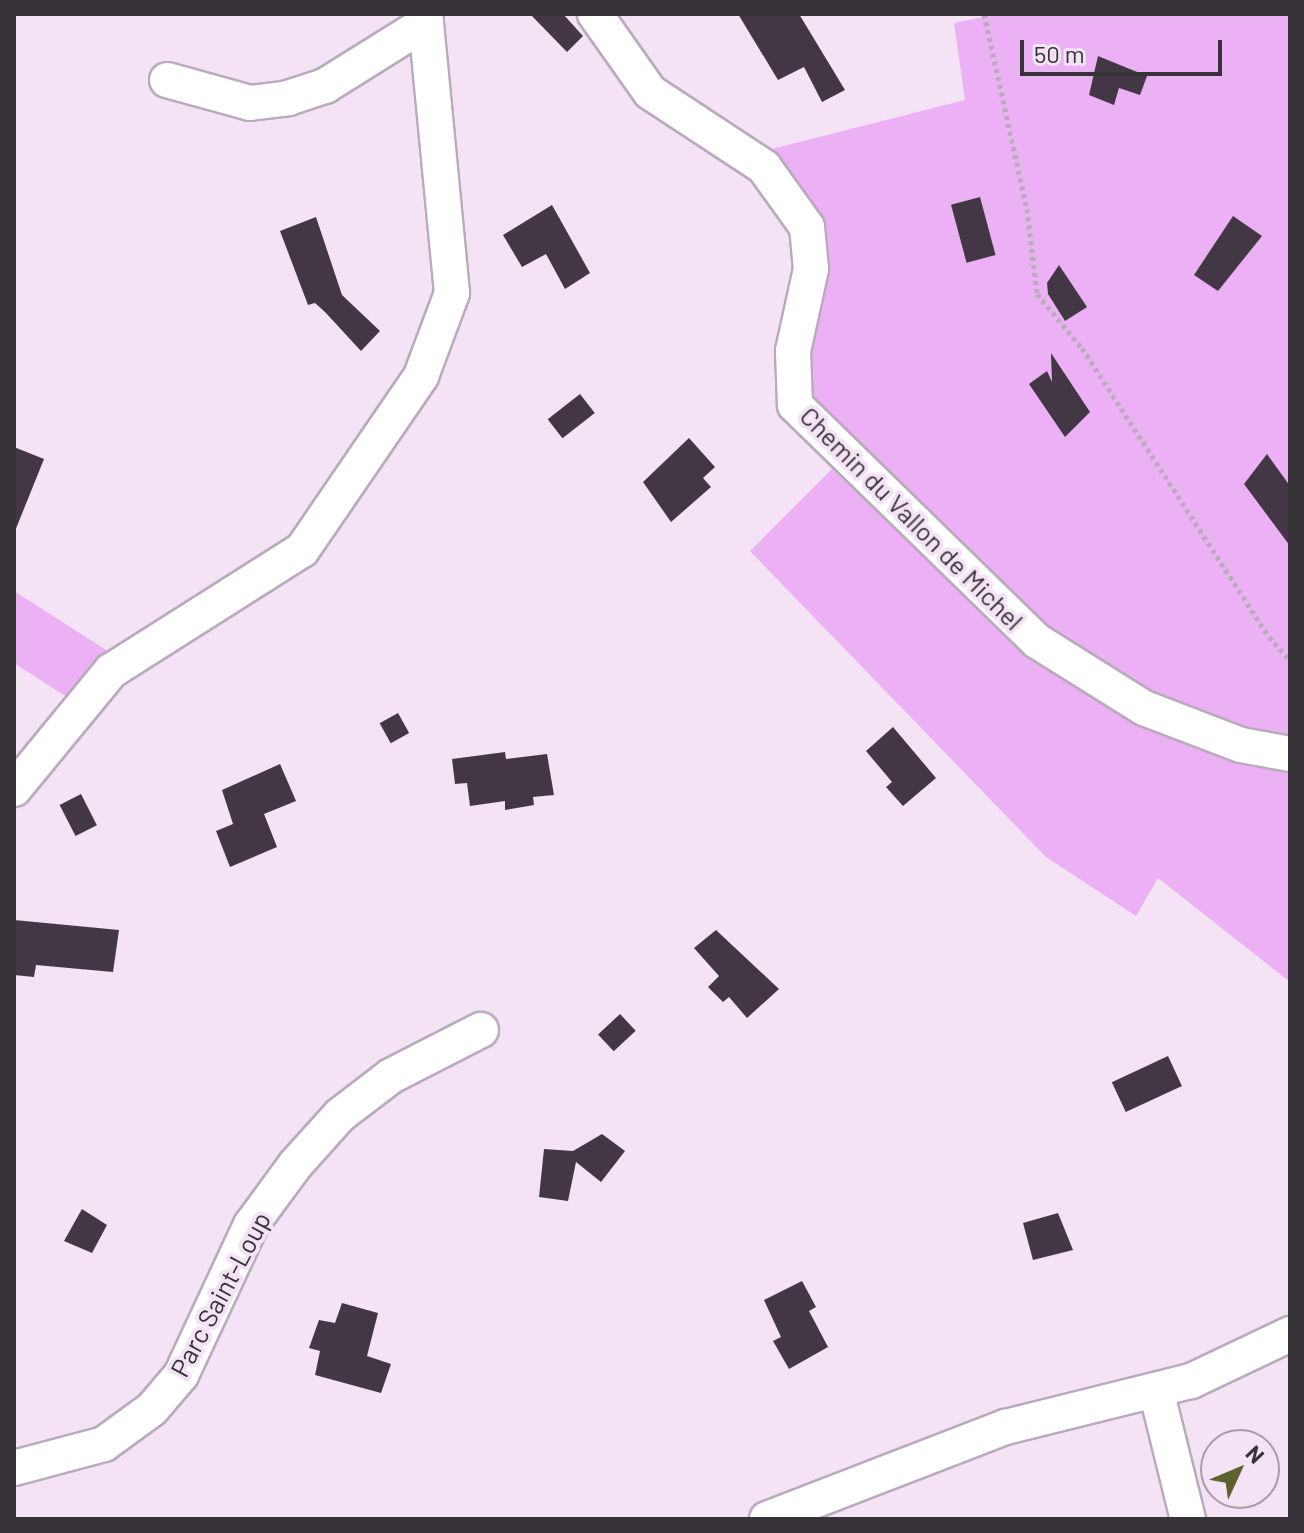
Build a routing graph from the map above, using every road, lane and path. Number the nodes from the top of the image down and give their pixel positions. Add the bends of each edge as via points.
1 (595, 14) edge
2 (984, 14) edge
3 (426, 18) edge
4 (167, 80) dead end
5 (1290, 660) edge
6 (1290, 754) edge
7 (14, 789) edge
8 (481, 1030) dead end
9 (1290, 1334) edge
10 (1156, 1390) junction
11 (14, 1468) edge
12 (767, 1519) edge
13 (1188, 1519) edge

1 - 6 street, Chemin du Vallon de Michel via 650,92 764,167 807,227 811,269 793,351 795,405 1037,641 1144,708 1241,745
2 - 5 path via 1027,209 1037,294 1082,348 1269,637
3 - 4 street via 325,86 288,98 250,103
3 - 7 street via 452,293 421,376 302,550 111,671
8 - 11 street, Parc Saint-Loup via 391,1076 340,1115 295,1165 251,1225 181,1375 152,1409 104,1444
9 - 10 street via 1191,1381
10 - 12 street via 1006,1427
10 - 13 street

